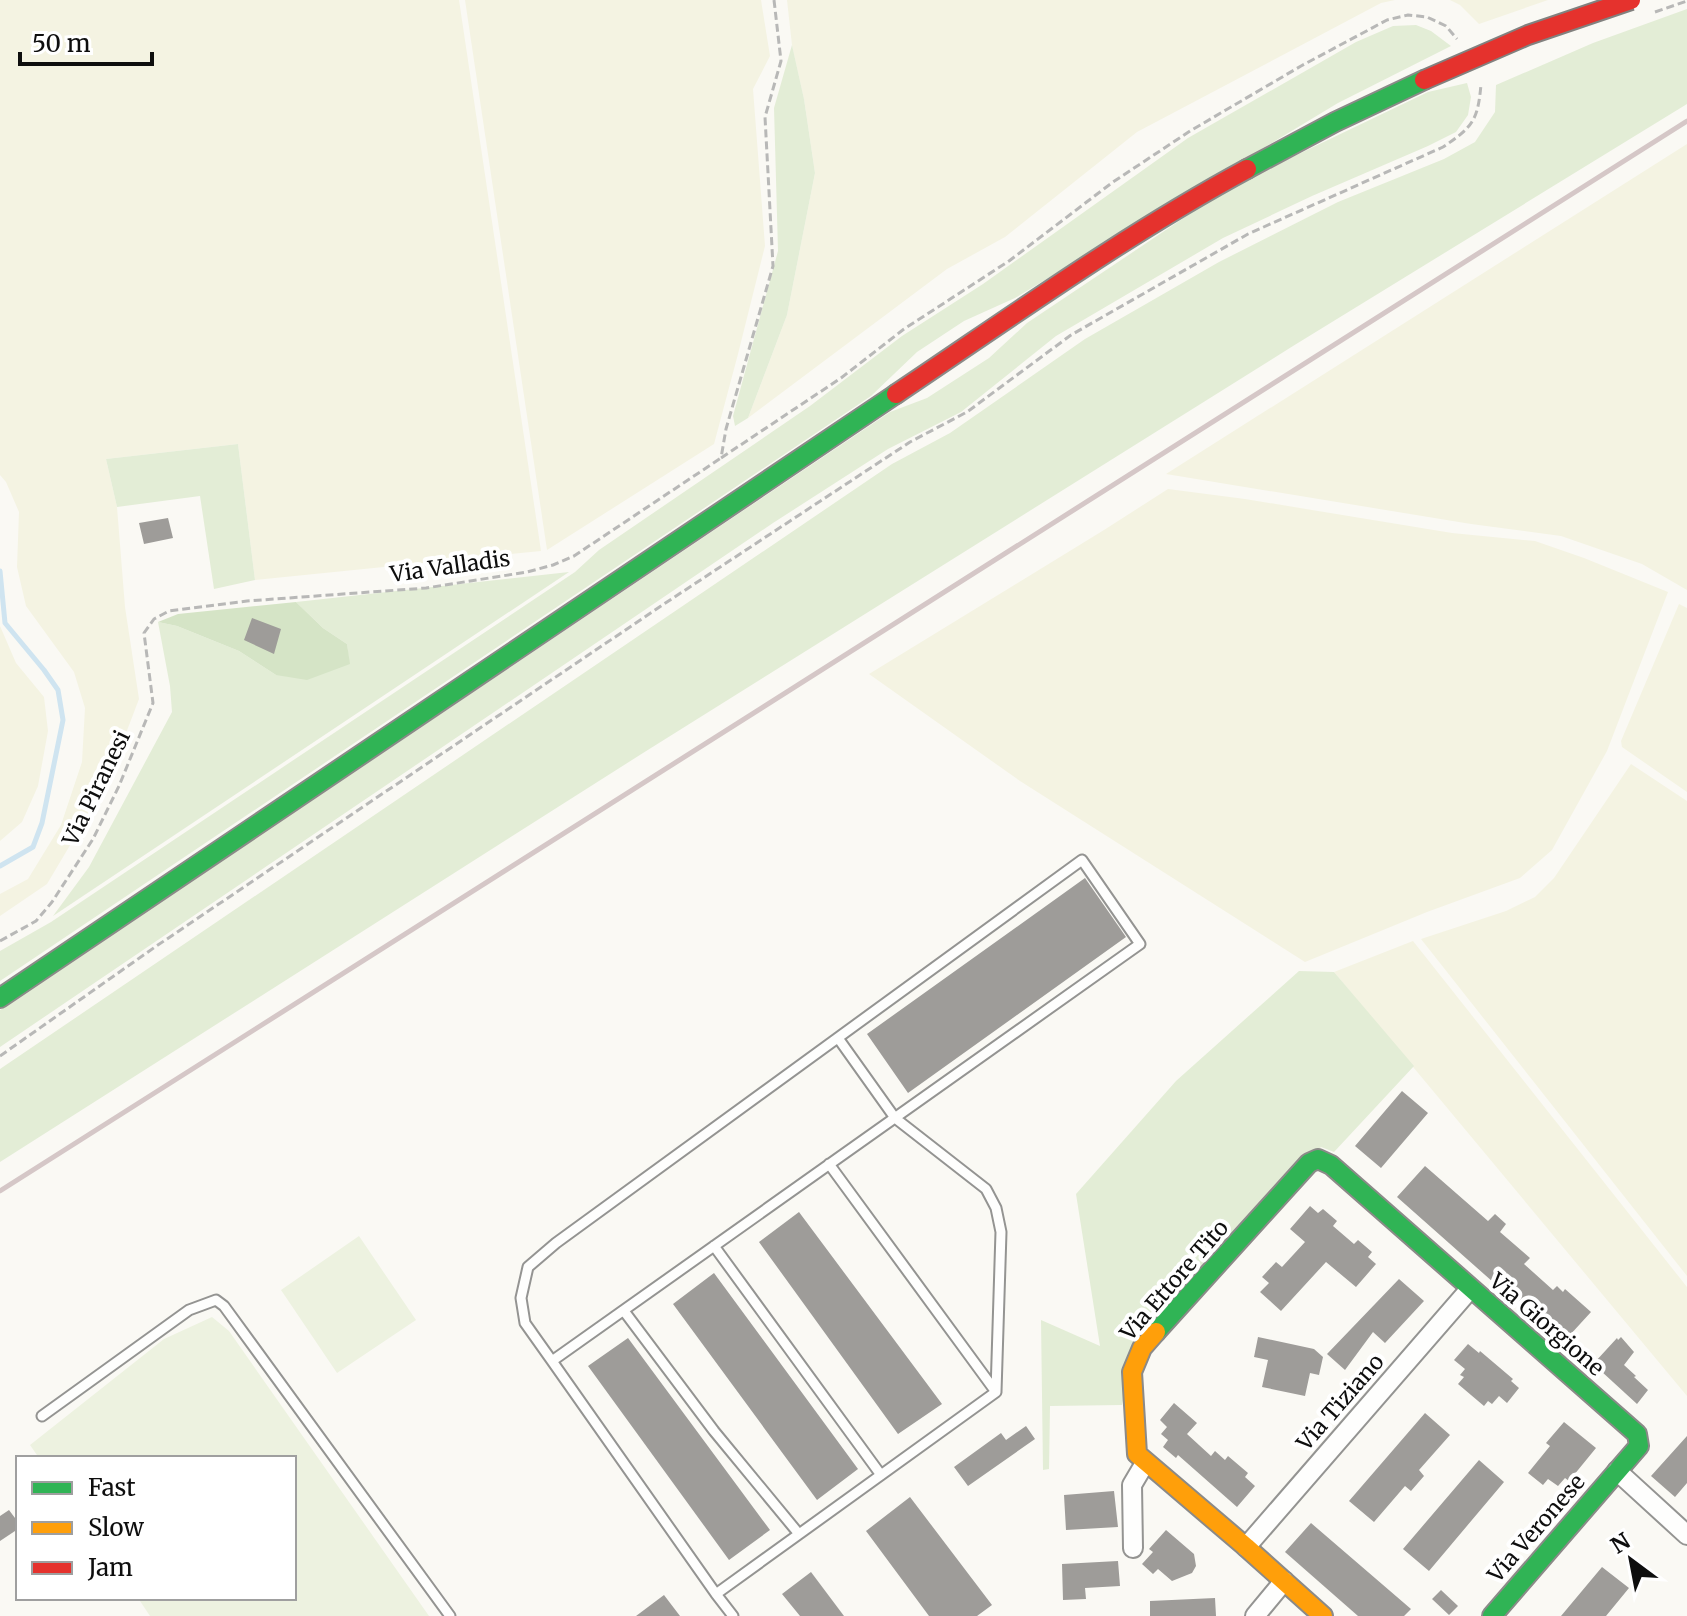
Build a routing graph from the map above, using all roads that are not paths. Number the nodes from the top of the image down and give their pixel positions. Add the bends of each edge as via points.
1 (1631, 0) edge
2 (0, 998) edge
3 (838, 1038) junction
4 (895, 1118) junction
5 (1318, 1159) joint
6 (829, 1164) junction
7 (714, 1246) junction
8 (1470, 1289) junction
9 (624, 1311) junction
10 (552, 1361) junction
11 (996, 1392) junction
12 (42, 1416) dead end
13 (1145, 1463) junction
14 (1617, 1471) junction
15 (881, 1475) junction
16 (799, 1534) junction
17 (1687, 1535) edge
18 (1246, 1547) junction
19 (1133, 1548) dead end
20 (1284, 1581) junction
21 (716, 1594) junction
22 (450, 1616) edge
23 (733, 1616) edge
24 (1255, 1616) edge
25 (1323, 1616) edge
26 (1492, 1616) edge

1 - 2 main road, bridge via 1528,35 1322,129 1106,253
3 - 4 lane
3 - 4 lane via 1082,860 1140,944
3 - 10 lane via 528,1267 521,1298 525,1323
4 - 6 lane
4 - 11 lane via 986,1189 996,1208 1001,1232
5 - 8 main road, Via Giorgione
5 - 13 main road, Via Ettore Tito via 1142,1348 1132,1372 1137,1454
6 - 7 lane
6 - 11 lane
7 - 9 lane
7 - 15 lane
8 - 14 main road, Via Giorgione via 1637,1434 1639,1446
8 - 18 street, Via Tiziano
9 - 10 lane
9 - 16 lane
10 - 21 lane
11 - 15 lane
12 - 22 lane via 189,1310 216,1300
13 - 18 main road
13 - 19 street via 1132,1485
14 - 17 street
14 - 26 main road, Via Veronese
15 - 16 lane
16 - 21 lane
18 - 20 main road
20 - 24 street
20 - 25 main road
21 - 23 lane

